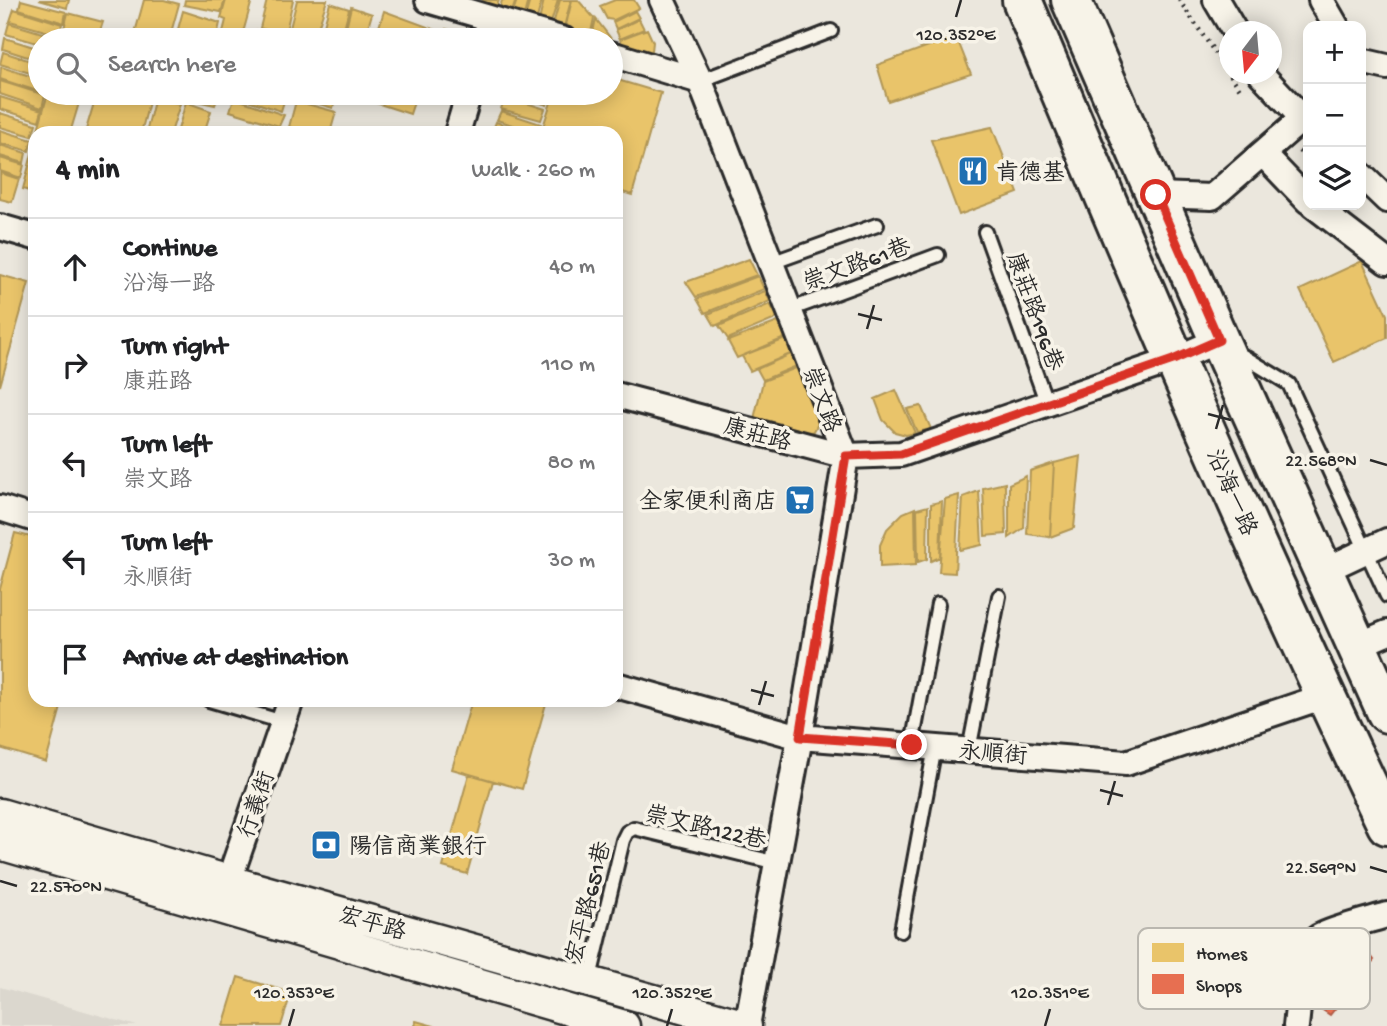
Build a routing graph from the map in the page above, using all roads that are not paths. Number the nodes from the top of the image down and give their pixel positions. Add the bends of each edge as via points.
1 (428, 0) edge
2 (663, 0) edge
3 (1022, 0) edge
4 (1071, 0) edge
5 (1216, 0) edge
6 (1321, 0) edge
7 (1228, 21) edge
8 (1333, 21) edge
9 (486, 28) edge
10 (831, 31) dead end
11 (623, 58) edge
12 (1366, 62) edge
13 (1387, 67) edge
14 (700, 80) junction
15 (1271, 84) edge
16 (465, 105) edge
17 (1303, 118) edge
18 (1303, 123) edge
19 (459, 126) edge
20 (1263, 154) junction
21 (1366, 180) edge
22 (1156, 195) junction
23 (1303, 196) edge
24 (1387, 200) edge
25 (1319, 210) edge
26 (877, 225) dead end
27 (0, 227) edge
28 (985, 232) dead end
29 (28, 235) edge
30 (938, 256) dead end
31 (1387, 262) edge
32 (771, 263) junction
33 (789, 310) junction
34 (1219, 340) junction
35 (1173, 360) junction
36 (623, 397) edge
37 (1047, 404) junction
38 (846, 456) junction
39 (0, 508) edge
40 (28, 517) edge
41 (1377, 546) edge
42 (1322, 571) junction
43 (999, 596) dead end
44 (1387, 596) edge
45 (938, 604) dead end
46 (1372, 639) edge
47 (623, 687) edge
48 (1325, 696) junction
49 (259, 707) edge
50 (287, 711) edge
51 (1387, 713) edge
52 (800, 737) junction
53 (924, 746) junction
54 (969, 750) junction
55 (0, 814) edge
56 (1387, 825) edge
57 (627, 832) joint
58 (0, 844) edge
59 (777, 863) junction
60 (224, 894) junction
61 (1387, 915) edge
62 (1346, 928) edge
63 (901, 931) dead end
64 (589, 983) junction
65 (624, 1026) edge
66 (747, 1026) edge

1 - 9 street
2 - 14 street, 崇文路
3 - 35 main road, 沿海一路
4 - 22 main road
5 - 7 street
6 - 8 street
10 - 14 lane
11 - 14 street
12 - 13 street
14 - 32 street, 崇文路
15 - 17 street
16 - 19 street
18 - 20 street
20 - 22 street via 1212,197
20 - 23 street
21 - 24 street
22 - 34 main road
25 - 31 street
26 - 32 lane
27 - 29 street
28 - 37 lane, 康莊路196巷
30 - 33 lane, 崇文路61巷
32 - 33 street, 崇文路
33 - 38 street, 崇文路
34 - 35 street, 康莊路
34 - 41 lane via 1289,384
34 - 42 main road
35 - 37 street, 康莊路
35 - 48 main road, 沿海一路
36 - 38 street, 康莊路
37 - 38 street, 康莊路 via 901,454
38 - 52 street, 崇文路
39 - 40 street
41 - 42 street
41 - 44 lane
42 - 46 main road
43 - 54 lane
45 - 53 lane
46 - 51 main road
47 - 52 street, 永順街
48 - 54 street, 永順街 via 1126,763
48 - 56 main road, 沿海一路
49 - 50 lane
50 - 60 street, 行義街
52 - 53 street, 永順街
52 - 59 street, 崇文路
53 - 54 street, 永順街
53 - 63 lane
55 - 60 street, 宏平路
57 - 59 lane, 崇文路122巷 via 634,828
57 - 64 lane, 宏平路651巷
58 - 60 street, 宏平路
59 - 66 street, 崇文路
60 - 64 street, 宏平路
60 - 65 street, 宏平路
61 - 62 street
64 - 66 street, 宏平路

